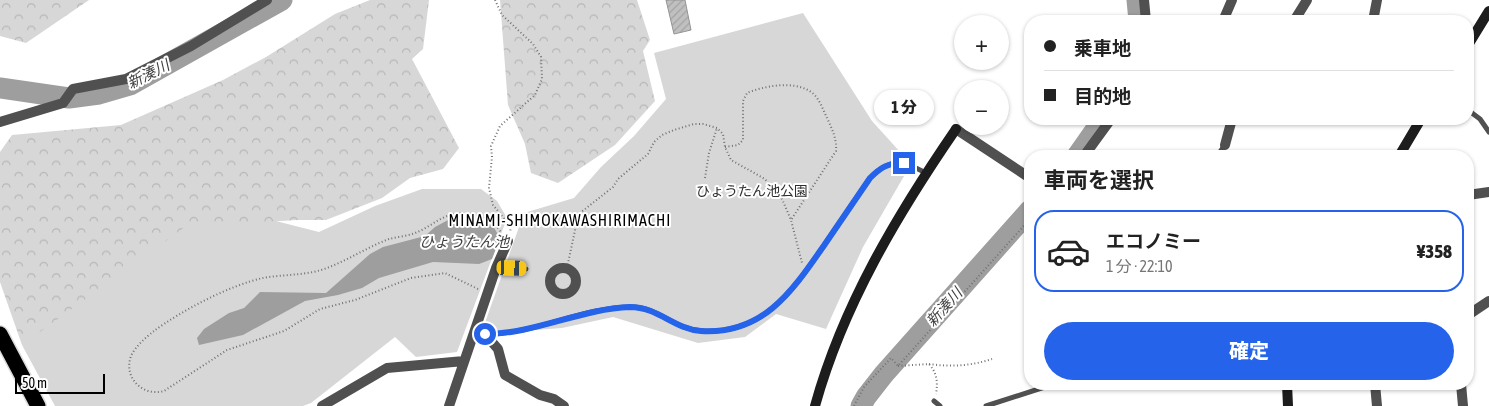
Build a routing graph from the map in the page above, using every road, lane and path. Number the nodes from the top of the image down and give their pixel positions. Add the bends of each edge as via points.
1 (267, 0) edge
2 (495, 0) edge
3 (1144, 0) edge
4 (1232, 0) edge
5 (1307, 0) edge
6 (1377, 0) edge
7 (1489, 11) edge
8 (1145, 15) edge
9 (1226, 15) edge
10 (1298, 15) edge
11 (1374, 15) edge
12 (1474, 35) edge
13 (1474, 114) edge
14 (0, 122) edge
15 (1107, 125) edge
16 (1230, 125) edge
17 (1417, 125) edge
18 (717, 128) junction
19 (1489, 132) edge
20 (1224, 144) joint
21 (725, 147) junction
22 (1088, 150) edge
23 (1220, 150) edge
24 (1403, 150) edge
25 (926, 173) junction
26 (1024, 174) edge
27 (705, 178) dead end
28 (1489, 192) edge
29 (1474, 194) edge
30 (791, 220) junction
31 (1024, 226) edge
32 (508, 241) junction
33 (496, 268) junction
34 (567, 268) dead end
35 (526, 269) dead end
36 (804, 274) junction
37 (488, 294) junction
38 (1489, 301) edge
39 (1474, 311) edge
40 (0, 334) edge
41 (474, 334) junction
42 (485, 334) junction
43 (992, 359) dead end
44 (464, 361) junction
45 (929, 364) junction
46 (898, 366) junction
47 (1035, 390) edge
48 (1287, 390) edge
49 (1376, 390) edge
50 (1461, 390) edge
51 (934, 401) joint
52 (38, 406) edge
53 (322, 406) edge
54 (449, 406) edge
55 (564, 406) edge
56 (815, 406) edge
57 (854, 406) edge
58 (940, 406) edge
59 (986, 406) edge
60 (1288, 406) edge
61 (1377, 406) edge
62 (1463, 406) edge

1 - 14 street via 191,46 126,79 73,89 63,103
2 - 32 path via 502,15 533,44 541,57 542,79 535,95 500,126 491,146 488,188 493,206 511,227
3 - 8 street
4 - 9 street
5 - 10 street
6 - 11 street
7 - 12 street
13 - 19 lane
15 - 22 street
16 - 20 street
17 - 24 street
18 - 21 path via 723,134
18 - 27 path
18 - 34 path via 694,124 662,135 654,142 648,154 618,179 613,188 580,213
20 - 23 lane
21 - 30 path via 731,160 765,179 782,199
21 - 30 path via 738,145 743,140 743,101 747,93 784,85 812,92 829,122 837,142 836,151
25 - 26 street via 956,129
25 - 36 lane via 904,163 890,164 878,170
25 - 56 street via 863,283
28 - 29 street
30 - 36 path
31 - 46 path
32 - 33 street
32 - 37 path via 492,222 476,215 446,216 415,233 391,239 312,273 262,278 209,299 154,331 132,354 129,365 136,385 156,393 227,350 284,331 320,309 355,300 411,278 445,274
33 - 35 lane
33 - 37 street
36 - 42 lane via 778,305 759,318 724,331 682,327 654,311 632,307 582,314 517,332
37 - 41 street
38 - 39 street
40 - 52 highway
41 - 42 lane
41 - 44 street
42 - 55 street via 498,349 505,375
43 - 45 path via 949,366
44 - 53 street via 387,368
44 - 54 street
45 - 46 path
45 - 51 path via 935,372 937,386
46 - 57 path via 891,358 864,387
47 - 59 lane
48 - 60 street
49 - 61 street
50 - 62 street
51 - 58 lane

